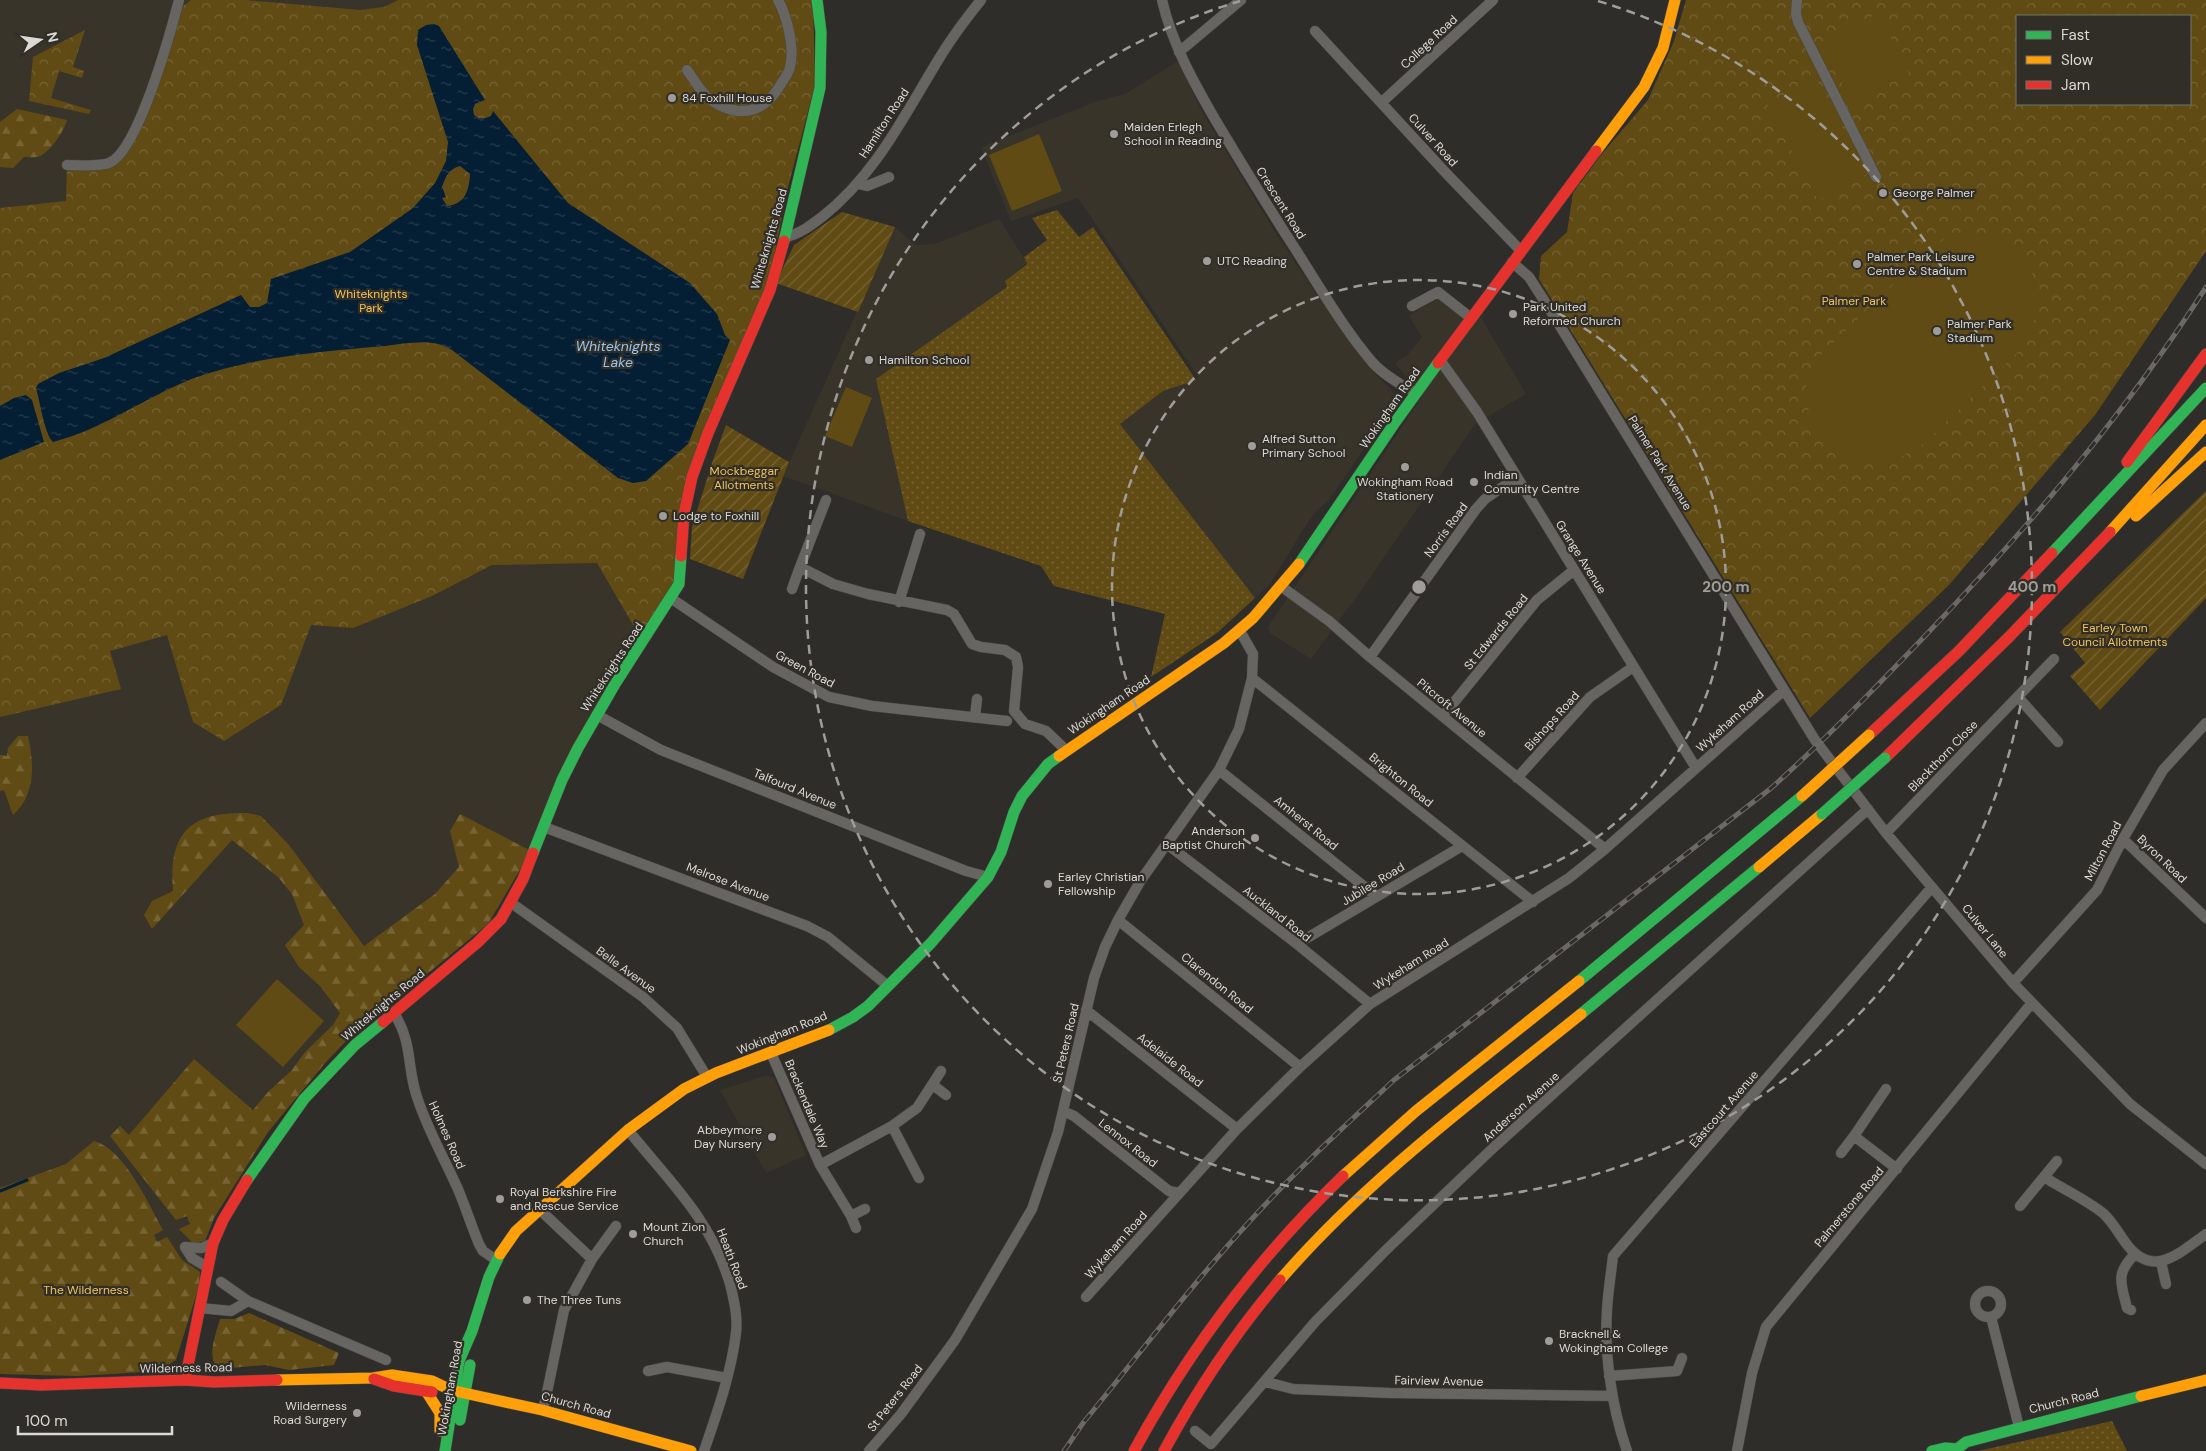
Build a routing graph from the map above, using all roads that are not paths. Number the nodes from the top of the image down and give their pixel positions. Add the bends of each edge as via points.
1 (180, 0) edge
2 (778, 0) edge
3 (817, 0) edge
4 (981, 0) edge
5 (1162, 0) edge
6 (1241, 0) edge
7 (1493, 0) edge
8 (1675, 0) edge
9 (1797, 0) edge
10 (1315, 31) dead end
11 (1179, 52) junction
12 (687, 70) dead end
13 (1382, 102) junction
14 (67, 165) dead end
15 (889, 176) dead end
16 (1876, 177) dead end
17 (859, 184) junction
18 (786, 237) junction
19 (1521, 250) junction
20 (1512, 262) junction
21 (1412, 306) dead end
22 (1471, 318) junction
23 (2206, 354) edge
24 (1440, 360) junction
25 (2206, 388) edge
26 (1416, 393) junction
27 (2206, 425) edge
28 (2206, 452) edge
29 (1517, 477) junction
30 (2104, 498) junction
31 (826, 500) dead end
32 (920, 534) dead end
33 (2101, 544) junction
34 (800, 567) junction
35 (1574, 570) junction
36 (1282, 587) junction
37 (792, 589) dead end
38 (672, 599) junction
39 (899, 602) junction
40 (1240, 632) junction
41 (1370, 657) junction
42 (2054, 659) dead end
43 (1633, 667) junction
44 (1252, 678) junction
45 (1781, 688) junction
46 (2018, 697) junction
47 (977, 699) dead end
48 (597, 715) junction
49 (1443, 716) junction
50 (974, 717) junction
51 (1007, 721) dead end
52 (2206, 723) edge
53 (2058, 742) dead end
54 (1066, 750) junction
55 (1696, 768) junction
56 (1219, 770) junction
57 (1517, 778) junction
58 (1868, 809) junction
59 (544, 827) junction
60 (1886, 833) junction
61 (2123, 839) junction
62 (1168, 845) junction
63 (1462, 846) junction
64 (1605, 850) junction
65 (988, 877) junction
66 (1932, 887) junction
67 (1376, 896) junction
68 (510, 902) junction
69 (1533, 902) junction
70 (2206, 918) edge
71 (1118, 920) junction
72 (1296, 944) junction
73 (2012, 984) junction
74 (888, 986) junction
75 (1370, 1004) junction
76 (2031, 1004) junction
77 (1086, 1010) junction
78 (394, 1013) junction
79 (771, 1053) junction
80 (1300, 1067) junction
81 (941, 1071) dead end
82 (707, 1077) junction
83 (933, 1085) junction
84 (1886, 1089) dead end
85 (946, 1095) dead end
86 (1063, 1111) junction
87 (892, 1126) junction
88 (1237, 1129) junction
89 (628, 1130) junction
90 (1854, 1136) junction
91 (1841, 1153) dead end
92 (2057, 1161) dead end
93 (2206, 1164) edge
94 (820, 1165) junction
95 (1897, 1169) junction
96 (2044, 1177) junction
97 (919, 1178) dead end
98 (1179, 1193) junction
99 (2020, 1206) dead end
100 (539, 1209) junction
101 (865, 1209) dead end
102 (851, 1216) junction
103 (616, 1226) dead end
104 (856, 1228) dead end
105 (2206, 1234) edge
106 (213, 1243) junction
107 (2135, 1254) junction
108 (592, 1259) junction
109 (496, 1260) junction
110 (2161, 1262) junction
111 (208, 1267) junction
112 (221, 1282) dead end
113 (2166, 1284) dead end
114 (1086, 1297) dead end
115 (248, 1301) junction
116 (200, 1308) junction
117 (2131, 1310) dead end
118 (1991, 1317) dead end
119 (1682, 1358) dead end
120 (386, 1360) dead end
121 (648, 1371) dead end
122 (1609, 1376) junction
123 (373, 1378) junction
124 (727, 1378) junction
125 (185, 1380) junction
126 (2206, 1380) edge
127 (1266, 1382) junction
128 (0, 1383) edge
129 (426, 1391) junction
130 (459, 1392) junction
131 (1612, 1396) junction
132 (542, 1410) junction
133 (2019, 1427) junction
134 (1195, 1431) dead end
135 (1209, 1447) edge
136 (1957, 1450) edge
137 (438, 1451) edge
138 (445, 1451) edge
139 (452, 1451) edge
140 (690, 1451) edge
141 (704, 1451) edge
142 (870, 1451) edge
143 (1134, 1451) edge
144 (1164, 1451) edge
145 (1627, 1451) edge
146 (1737, 1451) edge
147 (1932, 1451) edge

1 - 14 street via 154,86 120,156 108,163
2 - 12 street via 791,42 790,68 775,94 760,108 750,112 735,111 716,104
3 - 18 main road, Whiteknights Road via 821,32 820,88
4 - 17 street, Hamilton Road via 945,49
5 - 11 street, Crescent Road
6 - 11 street
7 - 13 street, College Road
8 - 19 main road, Wokingham Road via 1663,48 1644,87
9 - 16 street via 1798,22
10 - 13 street, Culver Road
11 - 26 street, Crescent Road via 1234,152 1358,344 1383,372 1400,386
13 - 19 street, Culver Road
15 - 17 street via 868,186
17 - 18 street, Hamilton Road via 815,222
18 - 38 main road, Whiteknights Road via 770,290 692,477 684,514 679,584
19 - 20 main road, Wokingham Road
20 - 22 main road, Wokingham Road
20 - 45 street, Palmer Park Avenue via 1526,273 1548,304
21 - 22 street via 1438,292
22 - 24 main road, Wokingham Road
23 - 30 main road
24 - 26 main road, Wokingham Road
24 - 29 street, Grange Avenue
25 - 30 main road
26 - 36 main road, Wokingham Road
27 - 33 main road
28 - 33 main road via 2160,496
29 - 35 street, Grange Avenue
29 - 41 street, Norris Road via 1476,509
30 - 143 main road, bridge via 1971,638 1802,796 1692,890 1378,1144 1320,1197 1274,1246 1206,1332 1165,1394
31 - 34 street
32 - 39 street
33 - 144 main road, bridge via 1989,659 1822,814 1360,1196 1304,1254 1246,1323 1199,1390
34 - 37 street
34 - 39 street via 833,584
35 - 43 street, Grange Avenue
35 - 49 street, St Edwards Road via 1537,600
36 - 40 main road, Wokingham Road
36 - 41 street, Pitcroft Avenue via 1329,621
38 - 48 main road, Whiteknights Road
38 - 50 street, Green Road via 773,667 829,697 872,706
39 - 54 street via 947,610 954,614 972,644 1005,650 1016,657 1014,710 1025,724 1046,731
40 - 44 street, St Peters Road via 1253,654
40 - 54 main road, Wokingham Road
41 - 49 street, Pitcroft Avenue
42 - 46 street, Blackthorn Close
43 - 55 street, Grange Avenue
43 - 57 street, Bishops Road via 1590,697
44 - 56 street, St Peters Road via 1239,729
44 - 63 street, Brighton Road
45 - 55 street, Wykeham Road via 1771,703
45 - 58 street, Culver Lane via 1814,740
46 - 53 street
46 - 60 street, Blackthorn Close
47 - 50 street
48 - 59 main road, Whiteknights Road via 562,780
48 - 65 street, Talfourd Avenue via 661,750
49 - 57 street, Pitcroft Avenue
50 - 51 street, Green Road
52 - 61 street, Milton Road via 2163,770
54 - 65 main road, Wokingham Road via 1048,764 1028,787
55 - 64 street, Wykeham Road
56 - 62 street, St Peters Road
56 - 67 street, Amherst Road
57 - 64 street, Pitcroft Avenue
58 - 60 street, Culver Lane
58 - 127 street, Anderson Avenue via 1387,1249 1315,1322
59 - 68 main road, Whiteknights Road
59 - 74 street, Melrose Avenue via 807,926 828,937
60 - 66 street, Culver Lane
61 - 70 street, Byron Road
61 - 73 street, Milton Road via 2098,890
62 - 71 street, St Peters Road
62 - 72 street, Auckland Road
63 - 67 street, Jubilee Road
63 - 69 street, Brighton Road
64 - 69 street, Wykeham Road
65 - 74 main road, Wokingham Road
66 - 73 street, Culver Lane
66 - 122 street, Eastcourt Avenue via 1613,1256 1607,1311
67 - 72 street, Jubilee Road
68 - 78 main road, Whiteknights Road via 501,919 478,942
68 - 82 street, Belle Avenue via 643,996 677,1028
69 - 75 street, Wykeham Road
71 - 77 street, St Peters Road via 1094,978
71 - 80 street, Clarendon Road
72 - 75 street, Auckland Road
73 - 76 street, Culver Lane
74 - 79 main road, Wokingham Road via 848,1020
75 - 80 street, Wykeham Road
76 - 93 street, Culver Lane via 2130,1104
76 - 95 street, Palmerstone Road
77 - 86 street, St Peters Road
77 - 88 street, Adelaide Road
78 - 106 main road, Whiteknights Road via 355,1045 304,1099 244,1184
78 - 109 street, Holmes Road via 404,1028 417,1098 479,1244
79 - 82 main road, Wokingham Road
79 - 94 street, Brackendale Way
80 - 88 street, Wykeham Road
81 - 83 street, Brackendale Way
82 - 89 main road, Wokingham Road via 664,1102
83 - 85 street
83 - 87 street, Brackendale Way via 917,1108
84 - 90 street
86 - 98 street, Lennox Road via 1074,1116 1169,1191
86 - 142 street, St Peters Road via 1032,1209 955,1340
87 - 94 street, Brackendale Way
87 - 97 street
88 - 98 street, Wykeham Road
89 - 100 main road, Wokingham Road
89 - 124 street, Heath Road via 693,1208 712,1238 735,1304 736,1331
90 - 91 street
90 - 95 street
92 - 96 street
94 - 102 street, Brackendale Way
95 - 146 street, Palmerstone Road via 1766,1327 1752,1373
96 - 99 street
96 - 107 street via 2102,1213
98 - 114 street, Wykeham Road
100 - 108 street
100 - 109 main road, Wokingham Road via 504,1244
101 - 102 street
102 - 104 street, Brackendale Way
103 - 108 street
105 - 110 street via 2177,1256
106 - 111 main road, Whiteknights Road
106 - 111 street via 202,1248 185,1247 192,1258
107 - 110 street via 2145,1260
107 - 117 street via 2124,1264 2120,1276 2127,1308
108 - 132 street via 564,1310
109 - 130 main road, Wokingham Road via 472,1330 473,1351
110 - 113 street
111 - 116 main road, Whiteknights Road
112 - 115 street
115 - 116 street via 232,1311
115 - 120 street
116 - 125 main road, Whiteknights Road
118 - 133 street
119 - 122 street via 1677,1371
121 - 124 street via 667,1367
122 - 131 street, Eastcourt Avenue
123 - 125 main road, Wilderness Road
123 - 129 main road, Wilderness Road via 394,1386
123 - 130 main road, Wilderness Road via 404,1376 432,1381
124 - 141 street, Heath Road
125 - 128 main road, Wilderness Road via 42,1385
126 - 133 main road, Church Road
127 - 131 street, Fairview Avenue via 1292,1389 1390,1393
127 - 135 street, Anderson Avenue
129 - 130 main road, Wilderness Road
129 - 137 main road via 440,1413
130 - 132 main road, Church Road
130 - 138 main road, Wokingham Road
130 - 139 main road, Wokingham Road
131 - 145 street, Eastcourt Avenue
132 - 140 main road, Church Road
133 - 136 main road, Church Road via 1966,1442
134 - 135 street, Anderson Avenue
136 - 147 main road, Church Road

